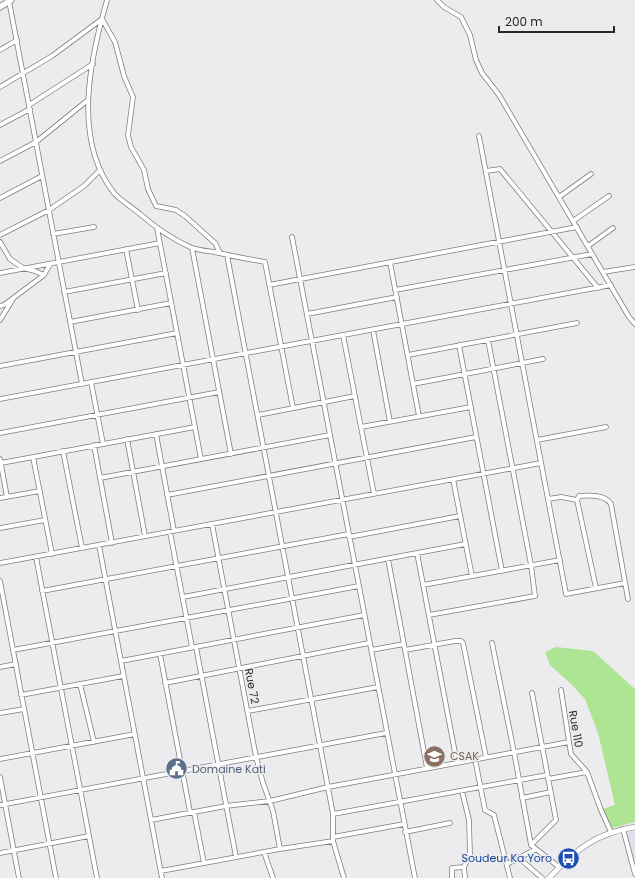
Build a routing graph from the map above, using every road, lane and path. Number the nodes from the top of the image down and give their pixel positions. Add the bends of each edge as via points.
1 (107, 0) edge
2 (437, 0) edge
3 (10, 1) edge
4 (0, 7) edge
5 (102, 19) junction
6 (16, 40) junction
7 (0, 50) edge
8 (93, 64) junction
9 (23, 74) junction
10 (0, 87) edge
11 (88, 100) junction
12 (29, 107) junction
13 (0, 125) edge
14 (479, 136) dead end
15 (36, 142) junction
16 (0, 161) edge
17 (100, 170) junction
18 (486, 171) junction
19 (591, 174) dead end
20 (42, 176) junction
21 (609, 196) dead end
22 (559, 197) junction
23 (0, 198) edge
24 (49, 210) junction
25 (573, 221) junction
26 (94, 227) dead end
27 (157, 228) junction
28 (577, 228) junction
29 (613, 228) dead end
30 (552, 232) junction
31 (53, 234) junction
32 (0, 235) edge
33 (292, 237) dead end
34 (0, 242) edge
35 (499, 242) junction
36 (160, 243) junction
37 (588, 246) junction
38 (192, 248) junction
39 (126, 249) junction
40 (220, 254) junction
41 (592, 254) junction
42 (227, 255) junction
43 (573, 257) junction
44 (59, 262) junction
45 (390, 262) junction
46 (50, 264) junction
47 (635, 267) edge
48 (23, 268) junction
49 (505, 270) junction
50 (603, 272) junction
51 (0, 273) edge
52 (166, 273) junction
53 (44, 275) junction
54 (300, 279) junction
55 (132, 280) junction
56 (269, 285) junction
57 (611, 285) junction
58 (598, 288) junction
59 (395, 290) junction
60 (64, 292) junction
61 (15, 296) junction
62 (397, 298) junction
63 (171, 303) junction
64 (511, 304) junction
65 (0, 306) edge
66 (138, 310) junction
67 (307, 314) junction
68 (0, 320) edge
69 (70, 322) junction
70 (577, 323) dead end
71 (402, 324) junction
72 (635, 324) edge
73 (373, 330) junction
74 (177, 333) junction
75 (343, 335) junction
76 (517, 335) junction
77 (488, 340) junction
78 (312, 341) junction
79 (459, 345) junction
80 (281, 347) junction
81 (76, 352) junction
82 (246, 353) junction
83 (408, 355) junction
84 (213, 359) junction
85 (543, 359) dead end
86 (522, 363) junction
87 (183, 365) junction
88 (0, 366) edge
89 (493, 369) junction
90 (464, 374) junction
91 (91, 382) junction
92 (82, 384) junction
93 (413, 384) junction
94 (219, 392) junction
95 (355, 396) junction
96 (189, 398) junction
97 (0, 399) edge
98 (324, 402) junction
99 (470, 407) junction
100 (292, 408) junction
101 (98, 415) junction
102 (258, 415) junction
103 (419, 416) junction
104 (390, 422) junction
105 (195, 426) junction
106 (361, 427) junction
107 (606, 427) dead end
108 (0, 433) edge
109 (156, 434) junction
110 (330, 435) junction
111 (476, 437) junction
112 (127, 439) junction
113 (537, 440) junction
114 (103, 444) junction
115 (94, 445) junction
116 (264, 448) junction
117 (63, 451) junction
118 (231, 454) junction
119 (33, 457) junction
120 (367, 457) junction
121 (201, 459) junction
122 (0, 461) edge
123 (335, 463) junction
124 (541, 463) junction
125 (162, 467) junction
126 (512, 468) junction
127 (133, 472) junction
128 (483, 474) junction
129 (269, 476) junction
130 (100, 478) junction
131 (453, 479) junction
132 (40, 491) junction
133 (167, 494) junction
134 (374, 494) junction
135 (7, 497) junction
136 (0, 498) edge
137 (548, 499) junction
138 (342, 500) junction
139 (577, 500) junction
140 (276, 512) junction
141 (460, 516) junction
142 (45, 520) junction
143 (212, 524) junction
144 (0, 528) edge
145 (172, 531) junction
146 (349, 535) junction
147 (145, 536) junction
148 (112, 542) junction
149 (466, 544) junction
150 (99, 545) junction
151 (282, 546) junction
152 (82, 548) junction
153 (417, 553) junction
154 (52, 554) junction
155 (36, 557) junction
156 (218, 558) junction
157 (388, 558) junction
158 (560, 560) junction
159 (0, 564) edge
160 (354, 565) junction
161 (531, 565) junction
162 (177, 566) junction
163 (502, 571) junction
164 (472, 576) junction
165 (288, 577) junction
166 (105, 579) junction
167 (0, 581) edge
168 (625, 583) junction
169 (423, 585) junction
170 (359, 586) junction
171 (596, 588) junction
172 (224, 589) junction
173 (42, 591) junction
174 (183, 597) junction
175 (292, 598) junction
176 (628, 599) dead end
177 (228, 610) junction
178 (429, 615) junction
179 (364, 616) junction
180 (187, 618) junction
181 (298, 628) junction
182 (115, 631) junction
183 (234, 640) junction
184 (52, 643) junction
185 (369, 643) junction
186 (492, 643) dead end
187 (404, 644) junction
188 (434, 645) junction
189 (194, 647) junction
190 (13, 650) junction
191 (371, 650) junction
192 (405, 650) junction
193 (160, 654) junction
194 (303, 656) junction
195 (121, 661) junction
196 (16, 664) junction
197 (0, 666) edge
198 (240, 668) junction
199 (124, 676) junction
200 (202, 676) junction
201 (166, 683) junction
202 (80, 684) junction
203 (61, 687) junction
204 (378, 687) junction
205 (561, 690) dead end
206 (532, 693) dead end
207 (22, 695) junction
208 (312, 700) junction
209 (24, 709) junction
210 (248, 711) junction
211 (0, 713) edge
212 (386, 733) junction
213 (135, 734) junction
214 (94, 742) junction
215 (569, 742) junction
216 (320, 745) junction
217 (72, 746) junction
218 (542, 747) junction
219 (514, 752) junction
220 (33, 753) junction
221 (256, 757) junction
222 (486, 757) junction
223 (475, 759) junction
224 (0, 760) edge
225 (457, 763) junction
226 (218, 764) junction
227 (428, 768) junction
228 (182, 771) junction
229 (587, 772) junction
230 (394, 774) junction
231 (0, 777) edge
232 (548, 777) junction
233 (143, 778) junction
234 (518, 780) junction
235 (328, 787) junction
236 (480, 787) junction
237 (80, 790) junction
238 (462, 790) junction
239 (551, 792) junction
240 (41, 797) junction
241 (522, 798) junction
242 (270, 801) junction
243 (400, 802) junction
244 (5, 804) junction
245 (0, 805) edge
246 (226, 806) junction
247 (192, 812) junction
248 (333, 814) junction
249 (151, 820) junction
250 (450, 823) dead end
251 (404, 824) junction
252 (635, 827) edge
253 (623, 829) junction
254 (405, 832) junction
255 (611, 832) junction
256 (89, 836) junction
257 (333, 839) junction
258 (50, 844) junction
259 (531, 845) junction
260 (536, 848) junction
261 (280, 849) junction
262 (14, 850) junction
263 (264, 852) junction
264 (0, 853) edge
265 (236, 857) junction
266 (519, 858) junction
267 (204, 863) junction
268 (507, 864) junction
269 (464, 867) junction
270 (559, 867) junction
271 (160, 871) junction
272 (635, 872) edge
273 (19, 878) edge
274 (56, 878) edge
275 (97, 878) edge
276 (162, 878) edge
277 (273, 878) edge
278 (344, 878) edge
279 (415, 878) edge
280 (452, 878) edge
281 (465, 878) edge
282 (510, 878) edge
283 (542, 878) edge
284 (549, 878) edge

1 - 5 street
2 - 22 street via 461,17 470,35 482,73 500,95
3 - 4 main road
3 - 6 street
5 - 8 street
5 - 9 street
5 - 40 street via 115,42 124,76 133,97 128,135 131,147 144,170 148,189 156,206 176,210 215,243
6 - 7 street
6 - 9 street
8 - 11 street
8 - 12 street
9 - 10 street
9 - 12 street
11 - 15 street
11 - 17 street via 90,133
12 - 13 street
12 - 15 street
14 - 18 street
15 - 16 street
15 - 20 street
17 - 24 street via 84,186
17 - 27 street via 115,194
18 - 30 street via 500,170
18 - 35 street
19 - 22 street
20 - 23 street
20 - 24 street
21 - 25 street
22 - 25 street
24 - 31 street
24 - 32 street
25 - 28 street
26 - 31 street
27 - 36 street
27 - 38 street
28 - 30 street
28 - 37 street
29 - 37 street
30 - 35 street
30 - 43 street
31 - 44 street
33 - 54 street
34 - 48 street via 10,259
35 - 45 street
35 - 49 street
36 - 39 street
36 - 52 street
37 - 41 street
38 - 40 street
38 - 84 street
39 - 44 street
39 - 55 street
40 - 42 street
41 - 43 street
41 - 50 street
42 - 56 street via 265,262
42 - 82 street
43 - 49 street
43 - 58 street
44 - 46 street
44 - 60 street
45 - 54 street
45 - 59 street
46 - 48 street
46 - 53 street
47 - 50 street
48 - 51 street
48 - 53 street
49 - 59 street
49 - 64 street
50 - 57 street
52 - 55 street
52 - 63 street
53 - 61 street
54 - 56 street
54 - 67 street
55 - 60 street
55 - 66 street
56 - 80 street
57 - 58 street
57 - 72 street
58 - 64 street
59 - 62 street
60 - 69 street
61 - 65 street
61 - 68 street
62 - 67 street
62 - 71 street
63 - 66 street
63 - 74 street
64 - 71 street
64 - 76 street
66 - 69 street
67 - 78 street
69 - 81 street
70 - 76 street
71 - 73 street
71 - 83 street
73 - 75 street
73 - 104 street
74 - 81 street
74 - 87 street
75 - 78 street
75 - 95 street
76 - 77 street
76 - 86 street
77 - 79 street
77 - 89 street
78 - 80 street
78 - 98 street
79 - 83 street
79 - 90 street
80 - 82 street
80 - 100 street
81 - 88 street
81 - 92 street
82 - 84 street
82 - 102 street
83 - 93 street
84 - 87 street
84 - 94 street
85 - 86 street
86 - 89 street
86 - 113 street
87 - 91 street
87 - 96 street
89 - 90 street
89 - 126 street
90 - 93 street
90 - 99 street
91 - 92 street
91 - 101 street
92 - 97 street
93 - 103 street
94 - 96 street
94 - 118 street
95 - 98 street
95 - 106 street
96 - 101 street
96 - 105 street
98 - 100 street
98 - 110 street
99 - 103 street
99 - 111 street
100 - 102 street
101 - 108 street
101 - 114 street
102 - 116 street
103 - 104 street
104 - 106 street
105 - 109 street
105 - 121 street
106 - 120 street
107 - 113 street
109 - 112 street
109 - 125 street
110 - 116 street
110 - 123 street
111 - 120 street
111 - 128 street
112 - 114 street
112 - 127 street
113 - 124 street
114 - 115 street
115 - 117 street
115 - 130 street
116 - 118 street
116 - 129 street
117 - 119 street
117 - 152 street
118 - 121 street
119 - 122 street
119 - 132 street
120 - 123 street
120 - 134 street
121 - 125 street
122 - 135 street
123 - 129 street
123 - 138 street
124 - 126 street
124 - 137 street
125 - 127 street
125 - 133 street
126 - 128 street
126 - 161 street
127 - 130 street
127 - 147 street
128 - 131 street
128 - 163 street
129 - 133 street
129 - 140 street
130 - 148 street
131 - 134 street
131 - 141 street
132 - 135 street
132 - 142 street
133 - 145 street
134 - 138 street
135 - 136 street
137 - 139 street via 561,497
137 - 158 street
138 - 140 street
138 - 146 street
139 - 168 street via 579,496 586,495 602,496 609,500
139 - 171 street
140 - 143 street
140 - 151 street
141 - 146 street
141 - 149 street
142 - 144 street
142 - 154 street
143 - 145 street
143 - 156 street, Rue 72
145 - 147 street
145 - 162 street
146 - 151 street
146 - 160 street
147 - 148 street
148 - 150 street
149 - 153 street
149 - 164 street
150 - 152 street
150 - 166 street
151 - 156 street
151 - 165 street
152 - 154 street
153 - 157 street
153 - 169 street
154 - 155 street
155 - 159 street
155 - 173 street
156 - 162 street
156 - 172 street, Rue 72
157 - 160 street
157 - 187 street
158 - 161 street
158 - 171 street via 566,594
160 - 165 street
160 - 170 street
161 - 163 street
161 - 178 street via 535,596
162 - 166 street
162 - 174 street
163 - 164 street
164 - 169 street
165 - 172 street
165 - 175 street
166 - 173 street
166 - 182 street
167 - 190 street
168 - 171 street
168 - 176 street
169 - 178 street
170 - 175 street
170 - 179 street
172 - 174 street
172 - 177 street, Rue 72
173 - 184 street
174 - 180 street
175 - 177 street
175 - 181 street
177 - 180 street
177 - 183 street, Rue 72
178 - 188 street
179 - 181 street
179 - 185 street
180 - 182 street
180 - 189 street
181 - 183 street
181 - 194 street
182 - 184 street
182 - 195 street
183 - 189 street
183 - 198 street, Rue 72
184 - 190 street
184 - 203 street
185 - 191 street
185 - 194 street
186 - 219 street
187 - 191 street
187 - 192 street
188 - 192 street
188 - 222 street via 455,641 463,643
188 - 225 street
189 - 193 street
189 - 200 street
190 - 196 street
191 - 204 street
192 - 227 street
193 - 195 street
193 - 201 street
194 - 198 street
194 - 208 street
195 - 199 street
196 - 197 street
196 - 207 street
198 - 200 street
198 - 210 street, Rue 72
199 - 202 street
199 - 213 street
200 - 201 street
200 - 226 street
201 - 228 street
202 - 203 street
202 - 214 street
203 - 207 street
203 - 217 street
204 - 208 street
204 - 212 street
205 - 215 street, Rue 110
206 - 218 street
207 - 209 street
208 - 210 street
208 - 216 street
209 - 211 street
209 - 220 street
210 - 221 street, Rue 72
212 - 216 street
212 - 230 street
213 - 214 street
213 - 233 street
214 - 217 street
215 - 218 street
215 - 229 street, Rue 110 via 571,754
216 - 221 street
216 - 235 street
217 - 220 street
217 - 237 street
218 - 219 street
218 - 232 street
219 - 222 street
219 - 234 street
220 - 224 street
220 - 240 street
221 - 226 street
221 - 242 street, Rue 72
222 - 223 street
223 - 225 street
223 - 236 street
225 - 227 street
226 - 228 street
226 - 246 street
227 - 230 street
228 - 233 street
228 - 247 street
229 - 232 street
229 - 255 street, Rue 110
230 - 235 street
230 - 243 street
231 - 244 street
232 - 234 street
232 - 239 street
233 - 237 street
233 - 249 street
234 - 236 street
234 - 241 street
235 - 242 street
235 - 248 street
236 - 238 street
236 - 268 street via 485,810 494,815
237 - 240 street
237 - 256 street
238 - 243 street
238 - 269 street via 469,820 470,855
239 - 241 street
239 - 259 street via 556,820
240 - 244 street
240 - 258 street
241 - 259 street
242 - 246 street
242 - 261 street, Rue 72
243 - 248 street
243 - 251 street
244 - 245 street
244 - 262 street
246 - 247 street
246 - 265 street
247 - 249 street
247 - 267 street
248 - 257 street
249 - 271 street
250 - 254 street
251 - 254 street
251 - 257 street
252 - 253 street
253 - 255 street
253 - 272 street
254 - 279 street
255 - 270 street via 596,838
256 - 258 street
256 - 275 street
257 - 261 street
257 - 278 street
258 - 262 street
258 - 274 street
259 - 260 street
260 - 266 street
260 - 270 street
261 - 263 street
262 - 264 street
262 - 273 street
263 - 265 street
263 - 277 street
265 - 267 street
266 - 268 street
266 - 283 street
267 - 271 street
268 - 282 street
269 - 280 street via 452,868
269 - 281 street
270 - 284 street
271 - 276 street

